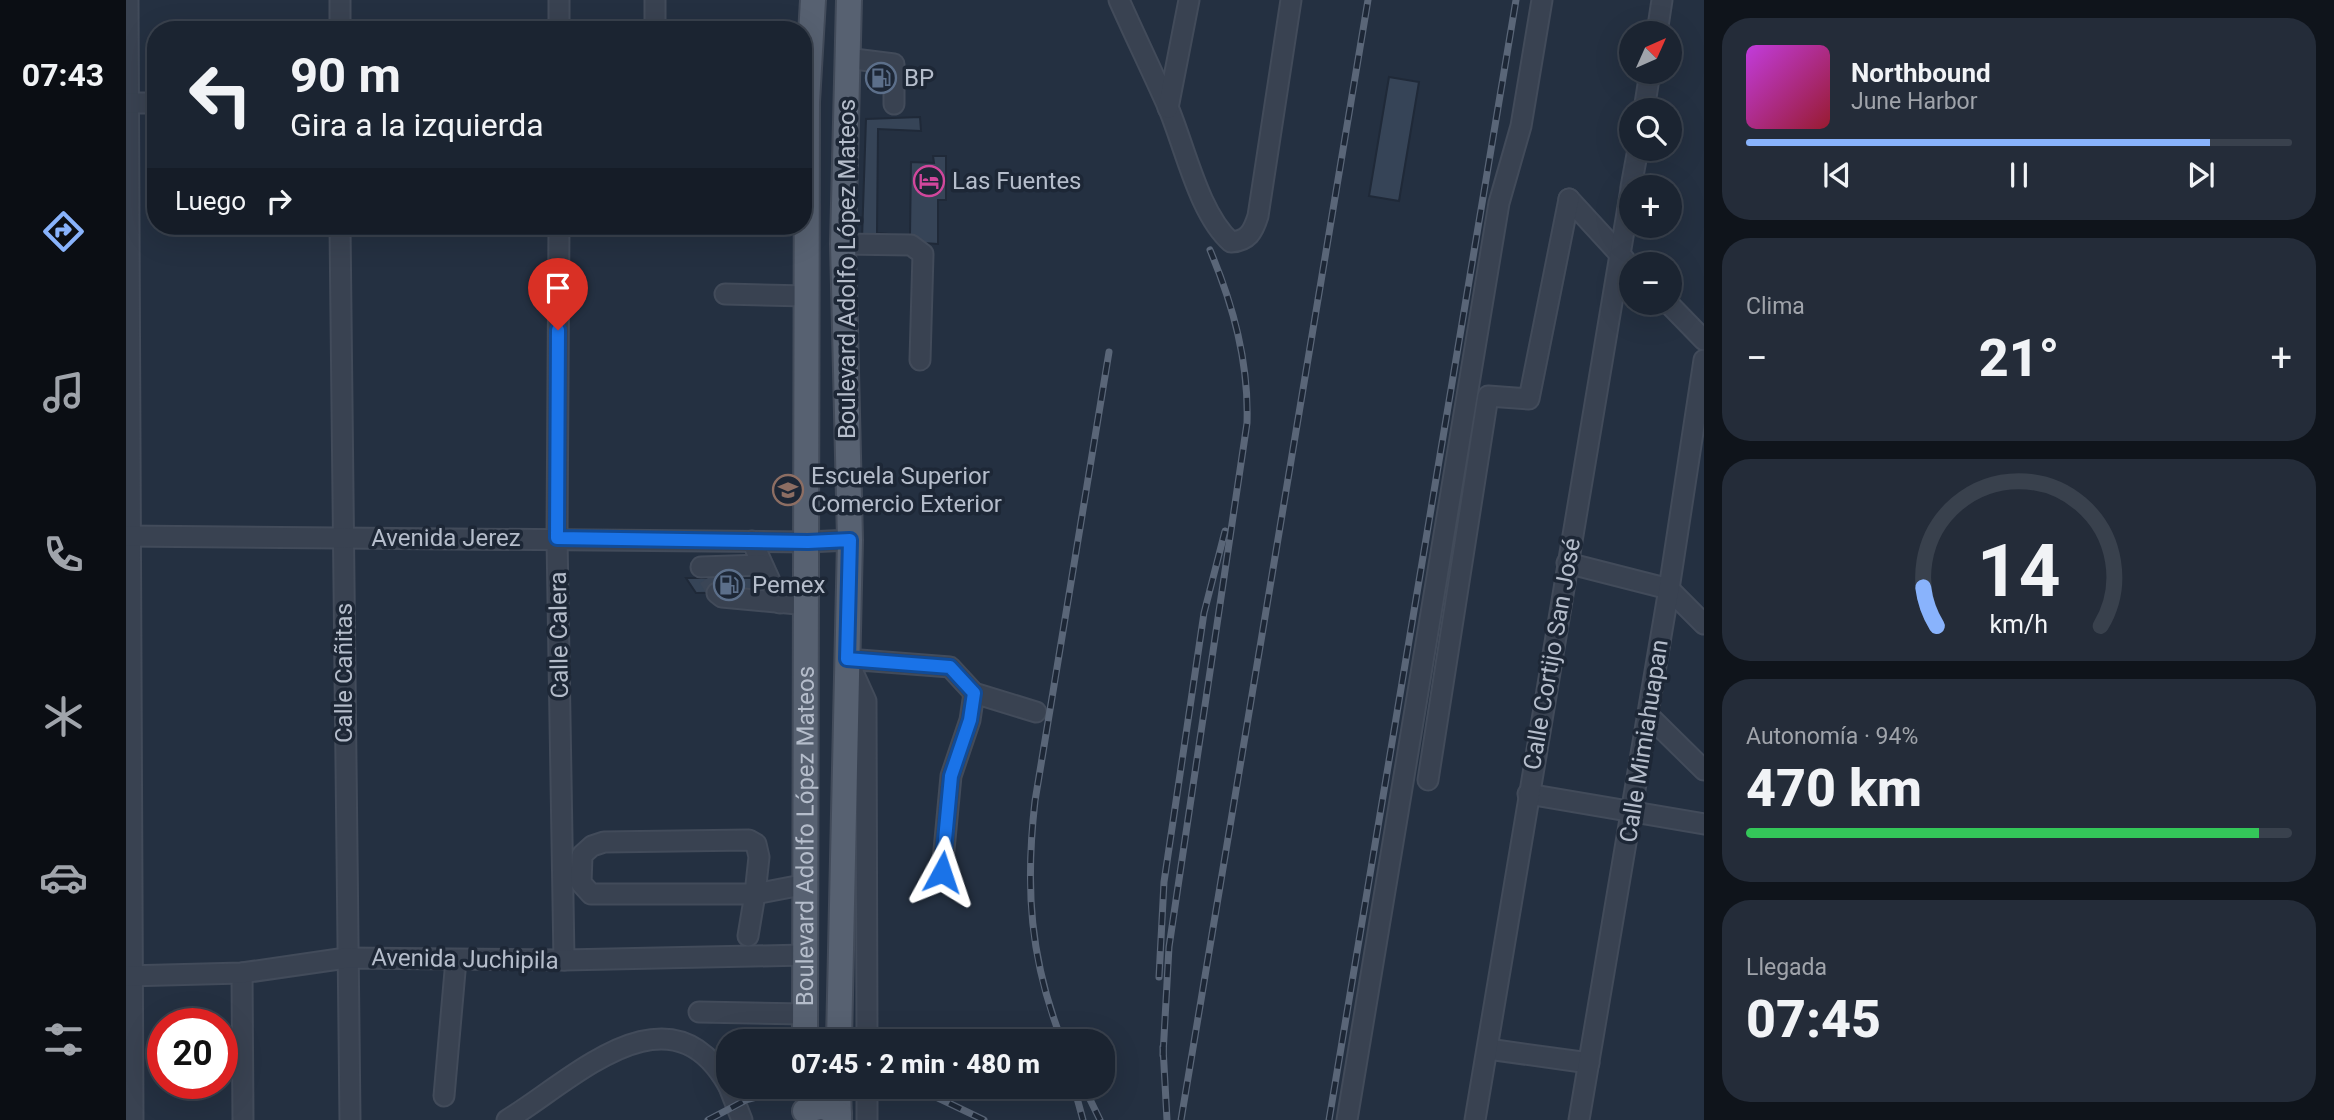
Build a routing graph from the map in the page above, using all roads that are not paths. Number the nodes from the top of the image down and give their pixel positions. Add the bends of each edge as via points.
1 (128, 0) edge
2 (340, 0) edge
3 (559, 0) edge
4 (656, 0) edge
5 (813, 0) edge
6 (849, 0) edge
7 (1119, 0) edge
8 (1189, 0) edge
9 (1291, 0) edge
10 (1542, 0) edge
11 (1662, 0) edge
12 (340, 21) edge
13 (559, 21) edge
14 (655, 21) edge
15 (811, 21) edge
16 (1659, 21) edge
17 (846, 58) junction
18 (127, 103) edge
19 (147, 103) edge
20 (894, 104) dead end
21 (1168, 108) junction
22 (340, 235) edge
23 (559, 235) edge
24 (806, 235) edge
25 (843, 244) junction
26 (1619, 253) edge
27 (725, 294) dead end
28 (807, 296) junction
29 (1619, 296) edge
30 (1680, 315) edge
31 (1704, 340) edge
32 (920, 360) dead end
33 (1704, 360) edge
34 (1687, 472) junction
35 (1704, 488) edge
36 (128, 497) edge
37 (128, 536) edge
38 (557, 538) junction
39 (344, 539) junction
40 (685, 539) junction
41 (850, 540) junction
42 (752, 541) junction
43 (808, 542) junction
44 (1567, 563) junction
45 (762, 565) junction
46 (709, 579) junction
47 (1669, 589) junction
48 (780, 603) junction
49 (808, 604) junction
50 (1704, 624) edge
51 (847, 659) junction
52 (974, 693) junction
53 (1036, 712) dead end
54 (1648, 715) junction
55 (1704, 769) edge
56 (1428, 780) dead end
57 (1528, 794) junction
58 (1632, 812) junction
59 (1704, 824) edge
60 (942, 872) dead end
61 (761, 894) junction
62 (807, 895) junction
63 (748, 936) dead end
64 (805, 955) junction
65 (346, 958) junction
66 (456, 960) junction
67 (564, 960) junction
68 (242, 972) junction
69 (129, 976) edge
70 (699, 1012) dead end
71 (805, 1014) junction
72 (806, 1029) edge
73 (839, 1029) edge
74 (867, 1029) edge
75 (1488, 1049) junction
76 (1589, 1063) junction
77 (716, 1065) edge
78 (444, 1096) dead end
79 (733, 1099) edge
80 (838, 1099) edge
81 (867, 1099) edge
82 (805, 1106) edge
83 (839, 1117) edge
84 (133, 1120) edge
85 (243, 1120) edge
86 (350, 1120) edge
87 (507, 1120) edge
88 (742, 1120) edge
89 (867, 1120) edge
90 (1347, 1120) edge
91 (1475, 1120) edge
92 (1579, 1120) edge

1 - 18 street
2 - 12 street
3 - 13 street
4 - 14 street
5 - 15 main road, Boulevard Adolfo López Mateos
6 - 17 main road, Boulevard Adolfo López Mateos
7 - 21 street
8 - 21 street
9 - 21 street via 1258,216 1250,236 1231,242 1220,233
10 - 90 street via 1521,126 1499,203
11 - 16 street
17 - 20 street via 894,64
17 - 25 main road, Boulevard Adolfo López Mateos
18 - 19 street
18 - 36 street
22 - 39 street, Calle Cañitas
23 - 38 street, Calle Calera
24 - 28 main road, Boulevard Adolfo López Mateos
25 - 32 street via 911,245 923,254
25 - 41 main road, Boulevard Adolfo López Mateos
26 - 56 street via 1569,199 1529,399 1488,396
27 - 28 street
28 - 43 main road, Boulevard Adolfo López Mateos
29 - 44 street, Calle Cortijo San José
30 - 31 street
33 - 34 street, Calle Mimiahuapan
34 - 35 street
34 - 47 street, Calle Mimiahuapan
36 - 37 street
37 - 39 street, Avenida Jerez
37 - 69 street
38 - 39 street, Avenida Jerez
38 - 40 street, Avenida Jerez
38 - 67 street, Calle Calera
39 - 65 street, Calle Cañitas
40 - 42 street, Avenida Jerez
40 - 46 street
41 - 43 street, Avenida Jerez
41 - 51 main road, Boulevard Adolfo López Mateos
42 - 43 street, Avenida Jerez
42 - 45 street
43 - 49 main road, Boulevard Adolfo López Mateos
44 - 47 street
44 - 57 street, Calle Cortijo San José
45 - 46 street
45 - 48 street
46 - 48 street via 722,597
47 - 50 street
47 - 54 street, Calle Mimiahuapan
48 - 49 street
49 - 62 main road, Boulevard Adolfo López Mateos
51 - 52 street via 950,667
51 - 73 main road, Boulevard Adolfo López Mateos
51 - 74 street via 866,701
52 - 53 street
52 - 60 street via 951,776
54 - 55 street
54 - 58 street, Calle Mimiahuapan
57 - 58 street
57 - 75 street, Calle Cortijo San José
58 - 59 street
58 - 76 street, Calle Mimiahuapan
61 - 61 street via 759,857 756,844 749,840 604,842 582,855 581,883 591,894
61 - 62 street
61 - 63 street
62 - 64 main road, Boulevard Adolfo López Mateos
64 - 67 street, Avenida Juchipila
64 - 71 main road, Boulevard Adolfo López Mateos
65 - 66 street, Avenida Juchipila
65 - 68 street, Avenida Juchipila
65 - 86 street, Calle Cañitas
66 - 67 street, Avenida Juchipila
66 - 78 street
68 - 69 street, Avenida Juchipila
68 - 85 street
69 - 84 street
70 - 71 street
71 - 72 main road, Boulevard Adolfo López Mateos
75 - 76 street
75 - 91 street, Calle Cortijo San José
76 - 92 street, Calle Mimiahuapan
77 - 87 street via 698,1048 671,1040 631,1042
79 - 88 street
80 - 83 main road
81 - 89 street
82 - 83 main road via 822,1106

